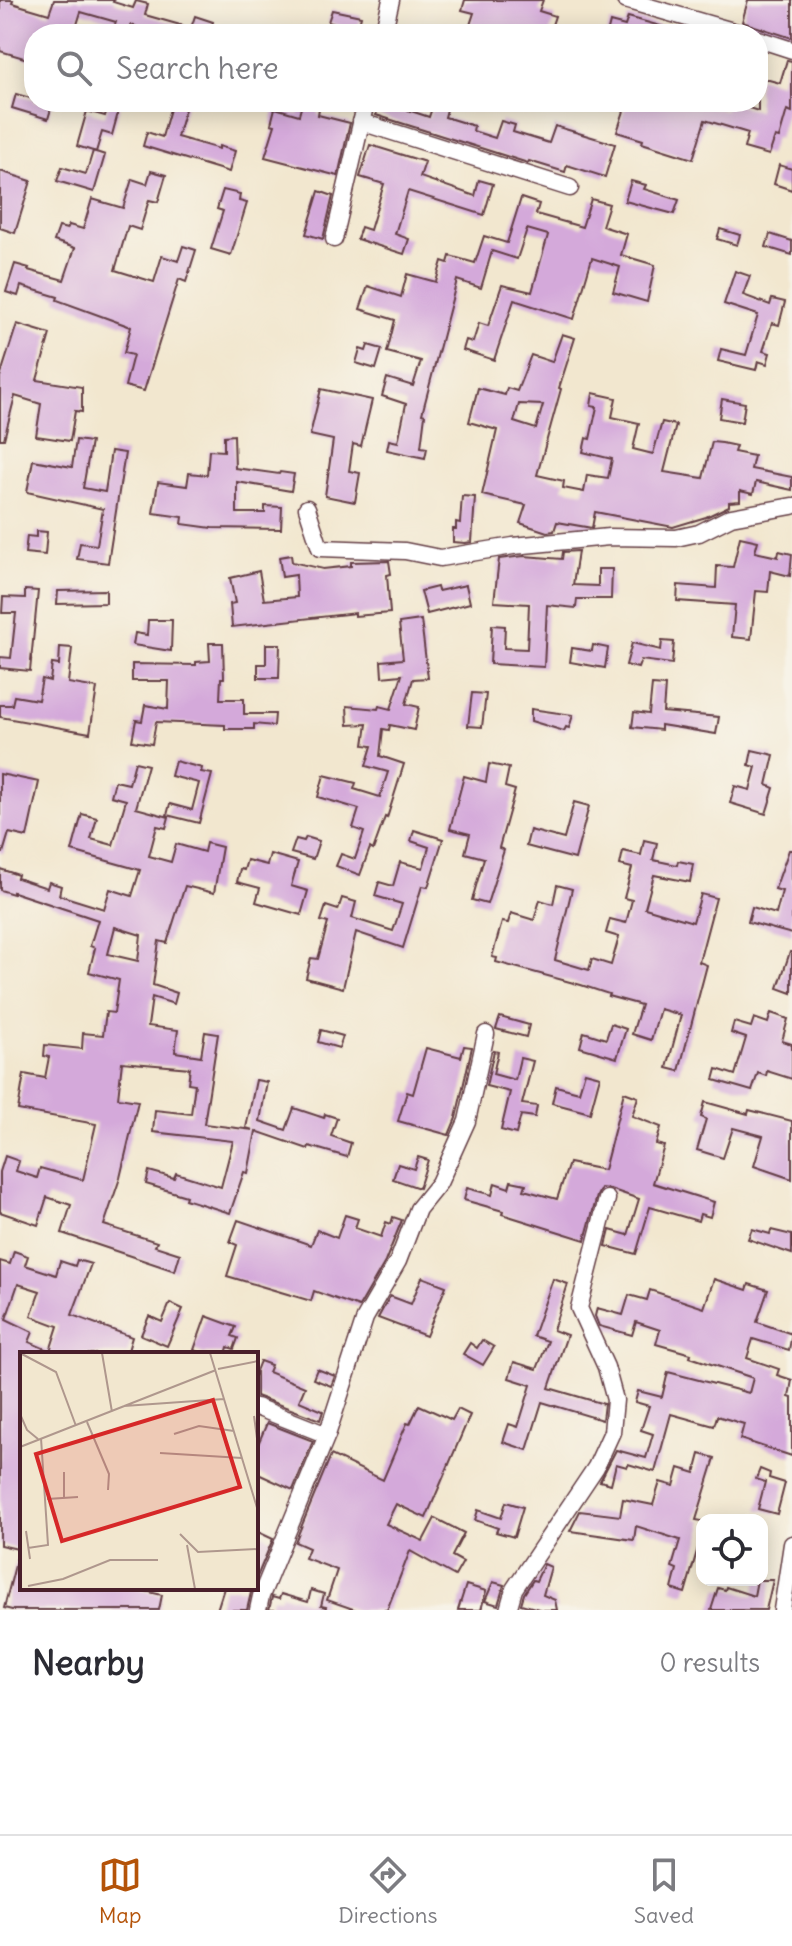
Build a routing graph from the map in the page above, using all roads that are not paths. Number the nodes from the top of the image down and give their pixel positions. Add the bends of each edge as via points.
1 (391, 0) edge
2 (625, 0) edge
3 (385, 24) edge
4 (708, 24) edge
5 (768, 42) edge
6 (792, 50) edge
7 (364, 112) edge
8 (361, 122) junction
9 (570, 188) dead end
10 (334, 239) dead end
11 (792, 506) edge
12 (307, 508) dead end
13 (486, 1034) dead end
14 (607, 1199) dead end
15 (258, 1408) edge
16 (327, 1435) junction
17 (792, 1544) edge
18 (258, 1610) edge
19 (508, 1610) edge
20 (782, 1610) edge

1 - 3 street
2 - 4 street
5 - 6 street
7 - 8 street
8 - 9 street
8 - 10 street
11 - 12 street via 731,517 676,538 609,537 440,558 405,551 320,548
13 - 16 street via 467,1121 365,1318
14 - 19 street via 579,1308 615,1400 612,1432 596,1467 514,1589
15 - 16 street
16 - 18 street
17 - 20 street

